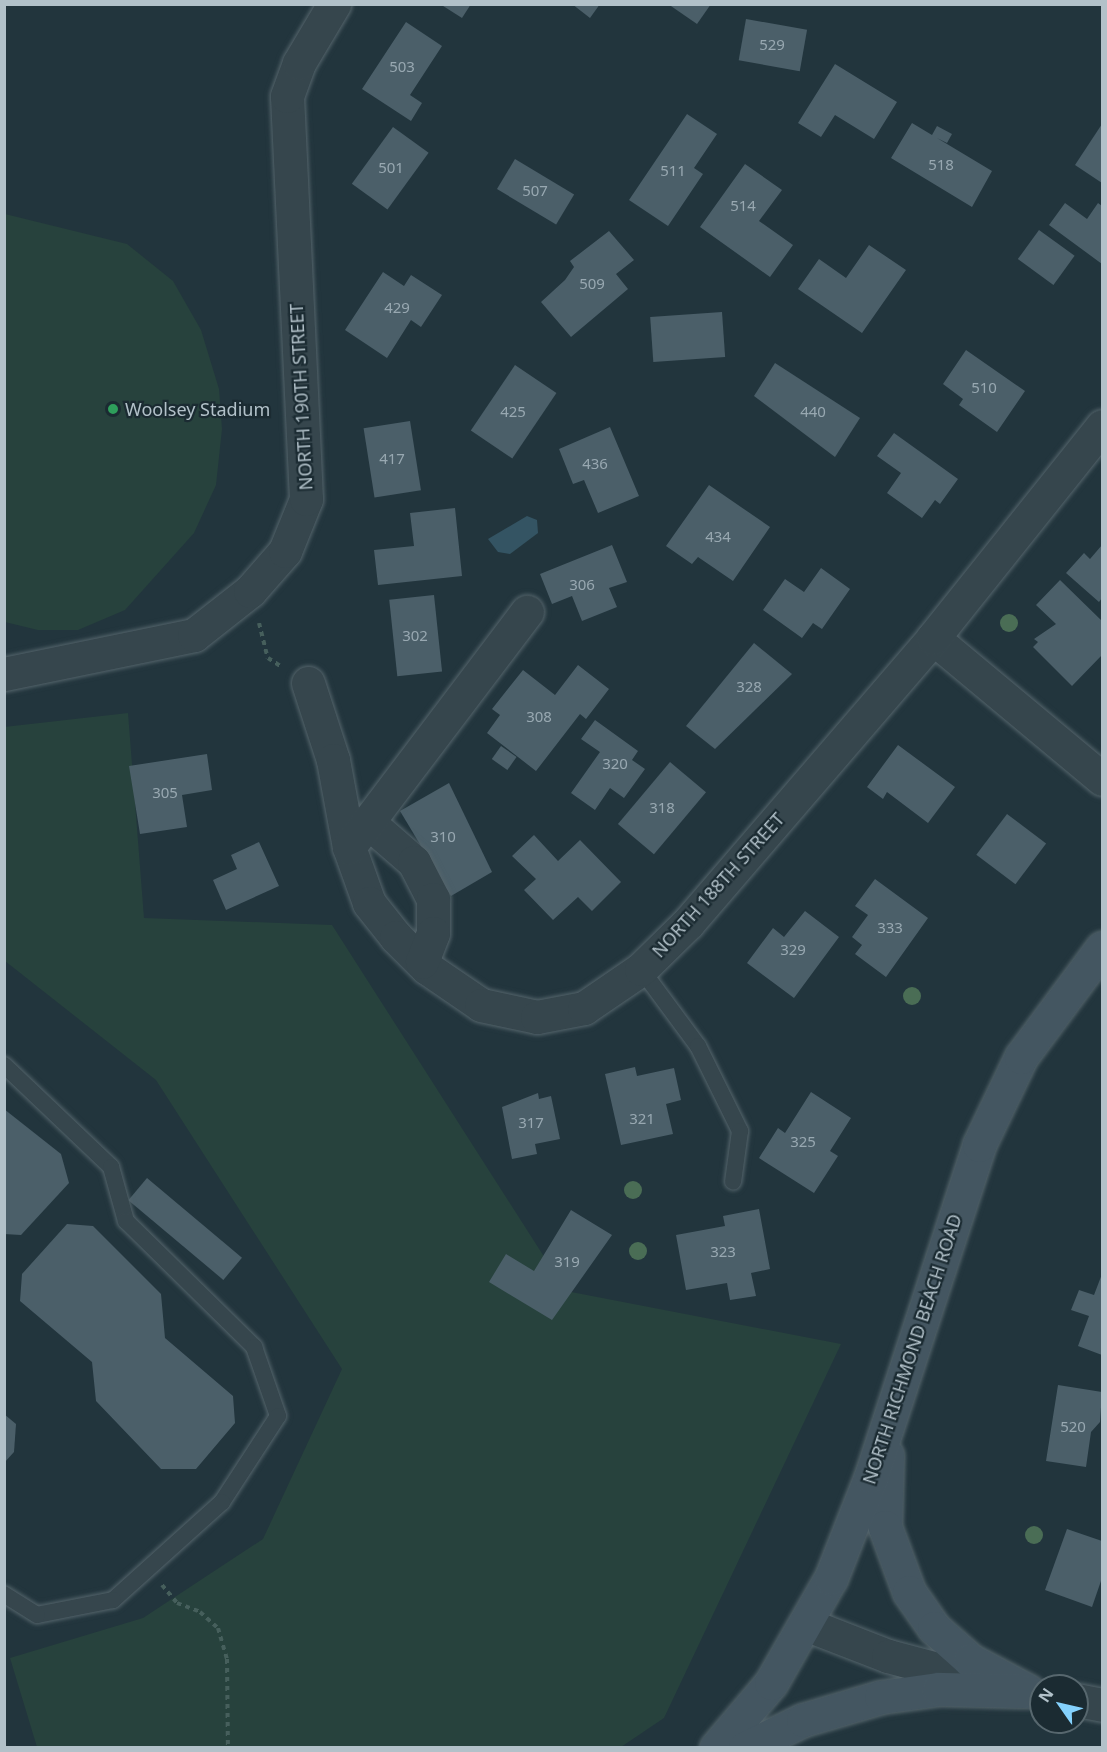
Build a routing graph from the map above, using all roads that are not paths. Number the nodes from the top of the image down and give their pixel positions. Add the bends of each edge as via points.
1 (334, 4) edge
2 (1102, 426) edge
3 (527, 612) dead end
4 (933, 638) junction
5 (4, 674) edge
6 (308, 683) road end
7 (1102, 779) edge
8 (358, 834) junction
9 (1102, 948) edge
10 (422, 962) junction
11 (641, 969) junction
12 (4, 1065) edge
13 (733, 1182) dead end
14 (888, 1423) junction
15 (4, 1594) edge
16 (808, 1625) junction
17 (1029, 1689) edge
18 (1029, 1691) edge
19 (1029, 1692) edge
20 (716, 1748) edge
21 (745, 1748) edge

1 - 5 street, NORTH 190TH STREET via 299,63 287,96 306,499 285,551 250,591 194,635
2 - 4 street, NORTH 188TH STREET
3 - 8 street
4 - 7 street
4 - 11 street, NORTH 188TH STREET via 688,923
6 - 8 street, NORTH 188TH STREET
8 - 10 street, NORTH 188TH STREET via 369,903
8 - 10 street via 414,862 433,899 433,933
9 - 14 main road, NORTH RICHMOND BEACH ROAD via 1047,1016 999,1099
10 - 11 street, NORTH 188TH STREET via 481,1005 537,1017 584,1008
11 - 13 lane via 698,1046 740,1131
12 - 15 lane via 111,1167 126,1221 254,1347 278,1416 222,1502 113,1600 37,1615
14 - 16 main road, NORTH RICHMOND BEACH ROAD via 831,1578
14 - 17 main road via 885,1527 909,1593 934,1628 970,1660
16 - 18 street via 937,1671
16 - 20 main road, NORTH RICHMOND BEACH ROAD via 771,1683
19 - 21 main road via 939,1689 881,1697 803,1720

